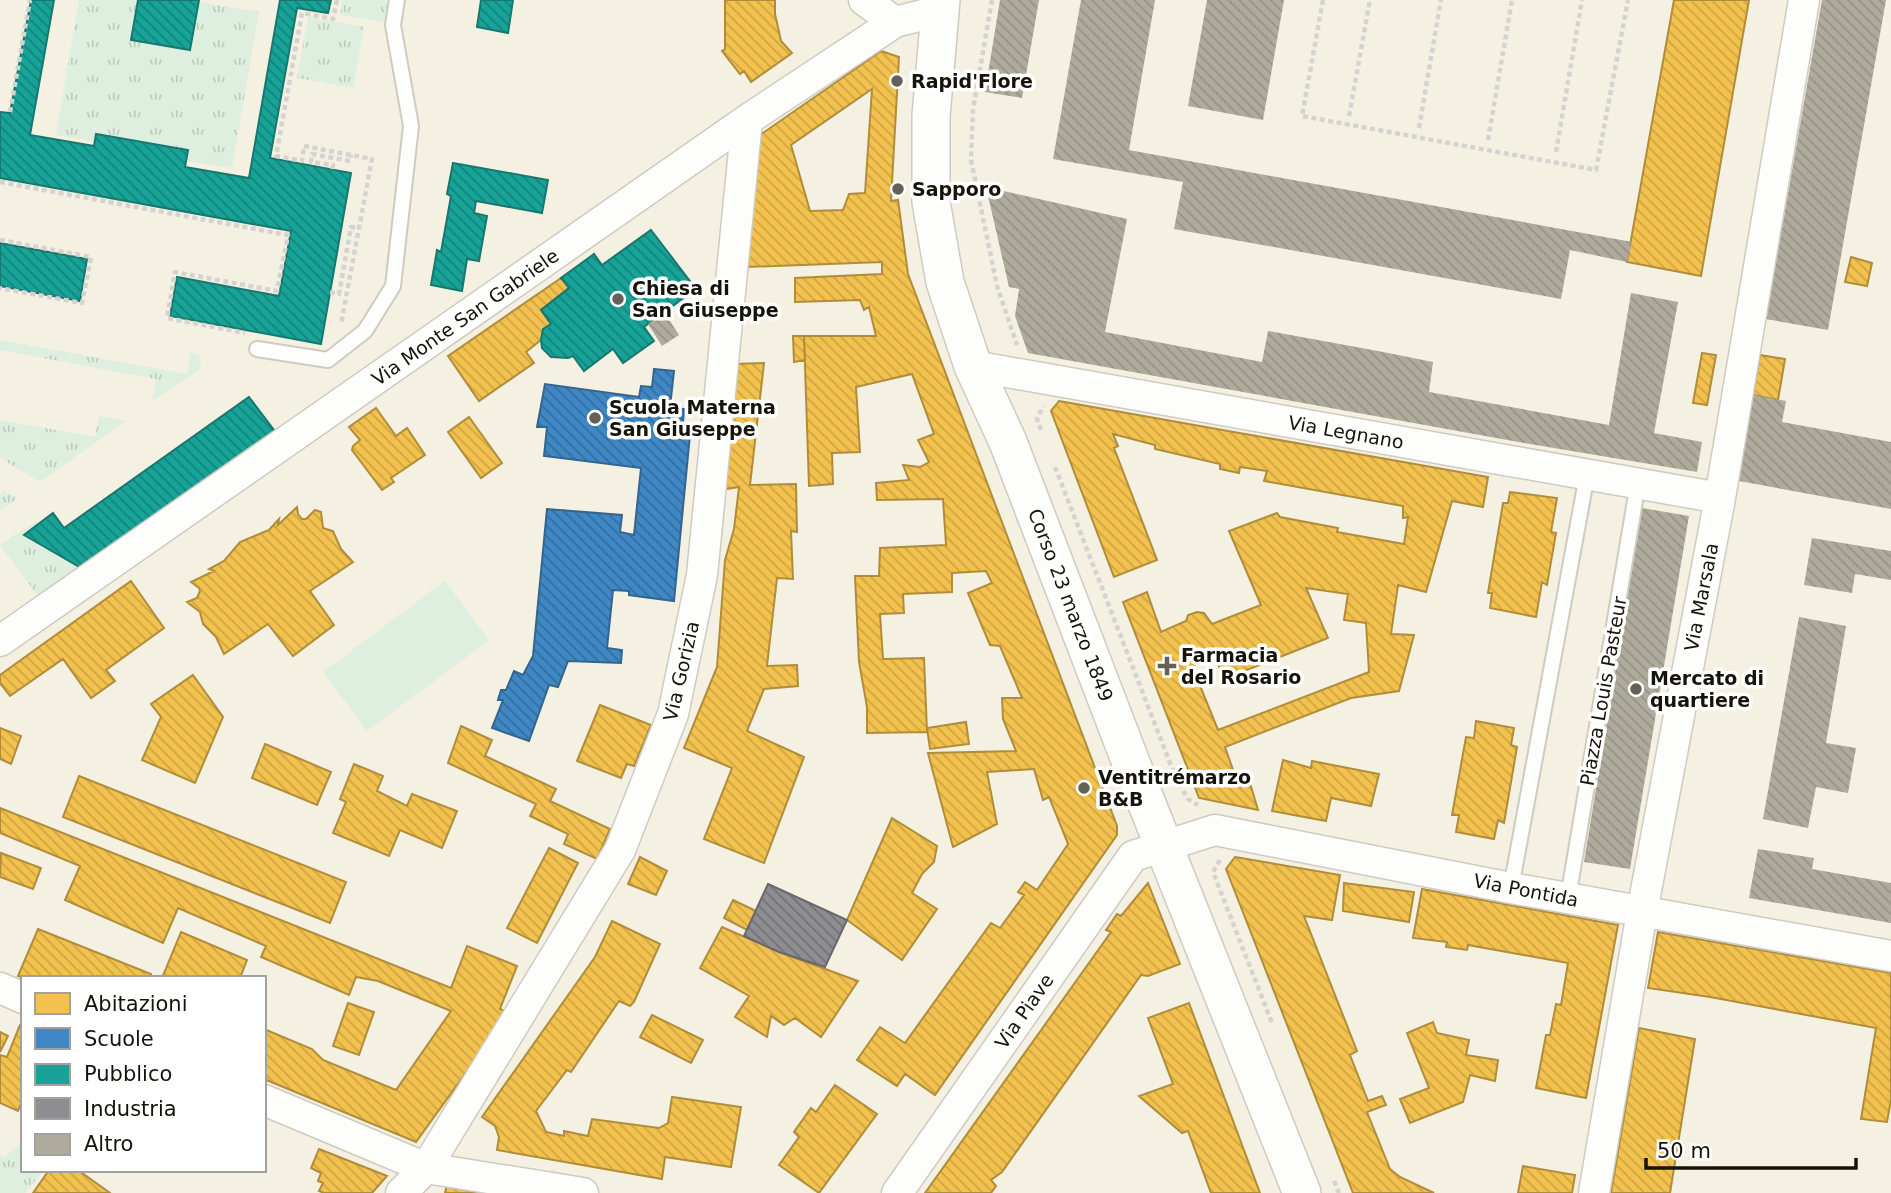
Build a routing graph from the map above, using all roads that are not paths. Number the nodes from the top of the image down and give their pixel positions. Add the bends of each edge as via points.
1 (397, 0) edge
2 (864, 0) edge
3 (1804, 0) edge
4 (940, 6) edge
5 (895, 22) junction
6 (747, 120) junction
7 (257, 349) dead end
8 (972, 366) junction
9 (1587, 475) junction
10 (1638, 483) junction
11 (1720, 498) junction
12 (0, 641) edge
13 (1163, 845) junction
14 (1511, 888) junction
15 (1568, 898) junction
16 (1642, 912) junction
17 (1891, 956) edge
18 (0, 988) edge
19 (21, 997) edge
20 (266, 1101) edge
21 (426, 1168) junction
22 (1318, 1186) edge
23 (401, 1193) edge
24 (583, 1193) edge
25 (897, 1193) edge
26 (1594, 1193) edge

1 - 7 lane via 393,25 411,127 393,286 365,331 328,360
2 - 5 street
3 - 11 street, Via Marsala
4 - 5 street, Via Monte San Gabriele
4 - 8 street, Corso 23 marzo 1849 via 930,116 931,202 945,282
5 - 6 street, Via Monte San Gabriele
6 - 12 street, Via Monte San Gabriele
6 - 21 street, Via Gorizia via 702,575 673,714 620,850
8 - 9 street, Via Legnano
8 - 13 street, Corso 23 marzo 1849 via 1008,442
9 - 10 street, Via Legnano
9 - 14 lane
10 - 11 street, Via Legnano
10 - 15 lane, Piazza Louis Pasteur
11 - 16 street, Via Marsala
13 - 14 street, Via Pontida via 1215,830
13 - 22 street, Corso 23 marzo 1849
13 - 25 street, Via Piave via 1133,856
14 - 15 street, Via Pontida
15 - 16 street, Via Pontida
16 - 17 street, Via Pontida
16 - 26 street, Via Marsala
18 - 19 street
20 - 21 street
21 - 23 street, Via Gorizia
21 - 24 street

